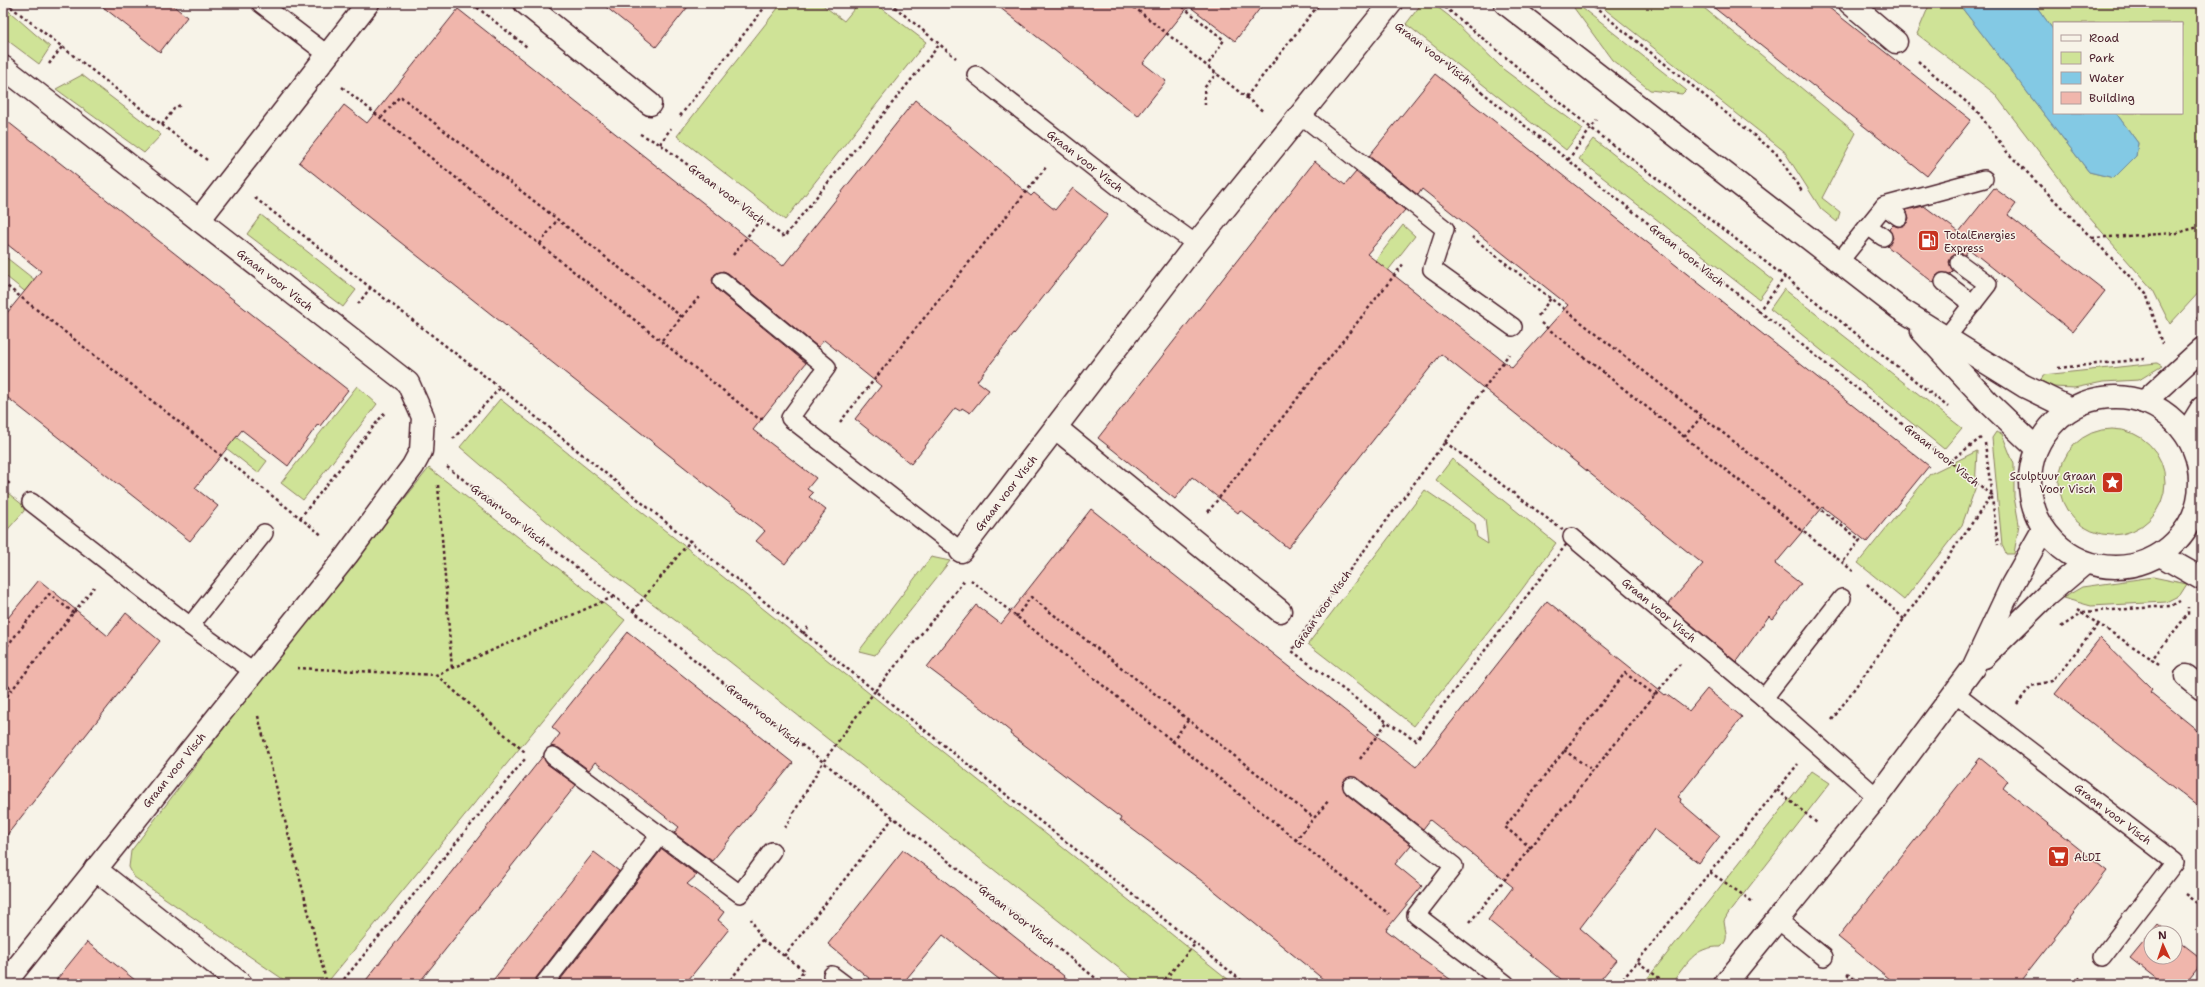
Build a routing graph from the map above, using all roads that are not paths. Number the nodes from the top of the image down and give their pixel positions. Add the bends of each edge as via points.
1 (260, 3) edge
2 (368, 3) edge
3 (525, 3) edge
4 (1505, 3) edge
5 (1850, 3) edge
6 (1387, 8) edge
7 (1896, 42) road end
8 (323, 61) junction
9 (3, 67) edge
10 (976, 75) road end
11 (650, 104) dead end
12 (1301, 115) junction
13 (1984, 179) dead end
14 (1884, 206) junction
15 (1899, 217) dead end
16 (199, 220) junction
17 (1868, 226) junction
18 (1883, 236) dead end
19 (1196, 244) junction
20 (1839, 262) junction
21 (1959, 263) dead end
22 (719, 279) road end
23 (1944, 282) dead end
24 (1973, 304) junction
25 (1513, 327) road end
26 (1942, 343) junction
27 (2202, 349) edge
28 (2144, 402) junction
29 (2202, 408) edge
30 (2071, 409) junction
31 (1056, 428) junction
32 (2186, 434) junction
33 (2036, 448) junction
34 (31, 502) dead end
35 (2198, 519) edge
36 (2043, 530) junction
37 (264, 533) dead end
38 (1572, 537) road end
39 (961, 551) joint
40 (2160, 555) junction
41 (2085, 563) junction
42 (2202, 579) edge
43 (1842, 598) dead end
44 (1280, 611) dead end
45 (190, 626) junction
46 (1973, 668) junction
47 (252, 672) junction
48 (1955, 693) junction
49 (1764, 698) junction
50 (553, 756) dead end
51 (1349, 783) road end
52 (1877, 797) junction
53 (660, 835) junction
54 (772, 851) road end
55 (95, 869) junction
56 (1778, 920) junction
57 (1824, 957) dead end
58 (2102, 957) dead end
59 (6, 975) edge
60 (235, 982) edge
61 (544, 984) edge
62 (1506, 984) edge
63 (1725, 984) edge

1 - 8 lane
2 - 8 street
3 - 11 street
4 - 20 street
5 - 7 street
6 - 12 street, Graan voor Visch
8 - 16 street
9 - 16 street, Graan voor Visch
10 - 19 lane, Graan voor Visch
12 - 19 street, Graan voor Visch
12 - 25 lane via 1445,229 1432,269
13 - 14 lane
14 - 15 lane
14 - 17 lane
16 - 47 street, Graan voor Visch via 408,383 423,417 428,455 413,466 347,555
17 - 18 lane
17 - 20 lane
19 - 31 street, Graan voor Visch
20 - 26 street
21 - 24 lane via 1988,284
22 - 39 lane, Graan voor Visch via 827,367 790,418
23 - 24 lane
24 - 26 lane
26 - 30 street
26 - 33 street via 1993,407
27 - 28 street
28 - 30 street via 2120,397 2095,399
28 - 32 street via 2166,414
29 - 32 street
30 - 33 street via 2052,424
31 - 39 street, Graan voor Visch
31 - 44 street
32 - 35 street via 2197,460 2199,474
33 - 36 street via 2029,476 2032,504
34 - 45 lane
35 - 40 street
36 - 41 street via 2063,551
36 - 46 street via 2015,579
37 - 45 lane
38 - 49 lane, Graan voor Visch
40 - 41 street via 2136,565 2117,567
40 - 42 street
41 - 46 street via 2046,596
43 - 49 lane
45 - 47 lane
46 - 48 street
47 - 55 street, Graan voor Visch
48 - 52 street
48 - 58 lane, Graan voor Visch via 2175,862
49 - 52 lane, Graan voor Visch
50 - 53 lane
51 - 62 lane via 1454,866 1416,915
52 - 56 street
53 - 54 lane via 740,894
53 - 61 lane
55 - 59 street, Graan voor Visch
55 - 60 street
56 - 57 lane
56 - 63 street

